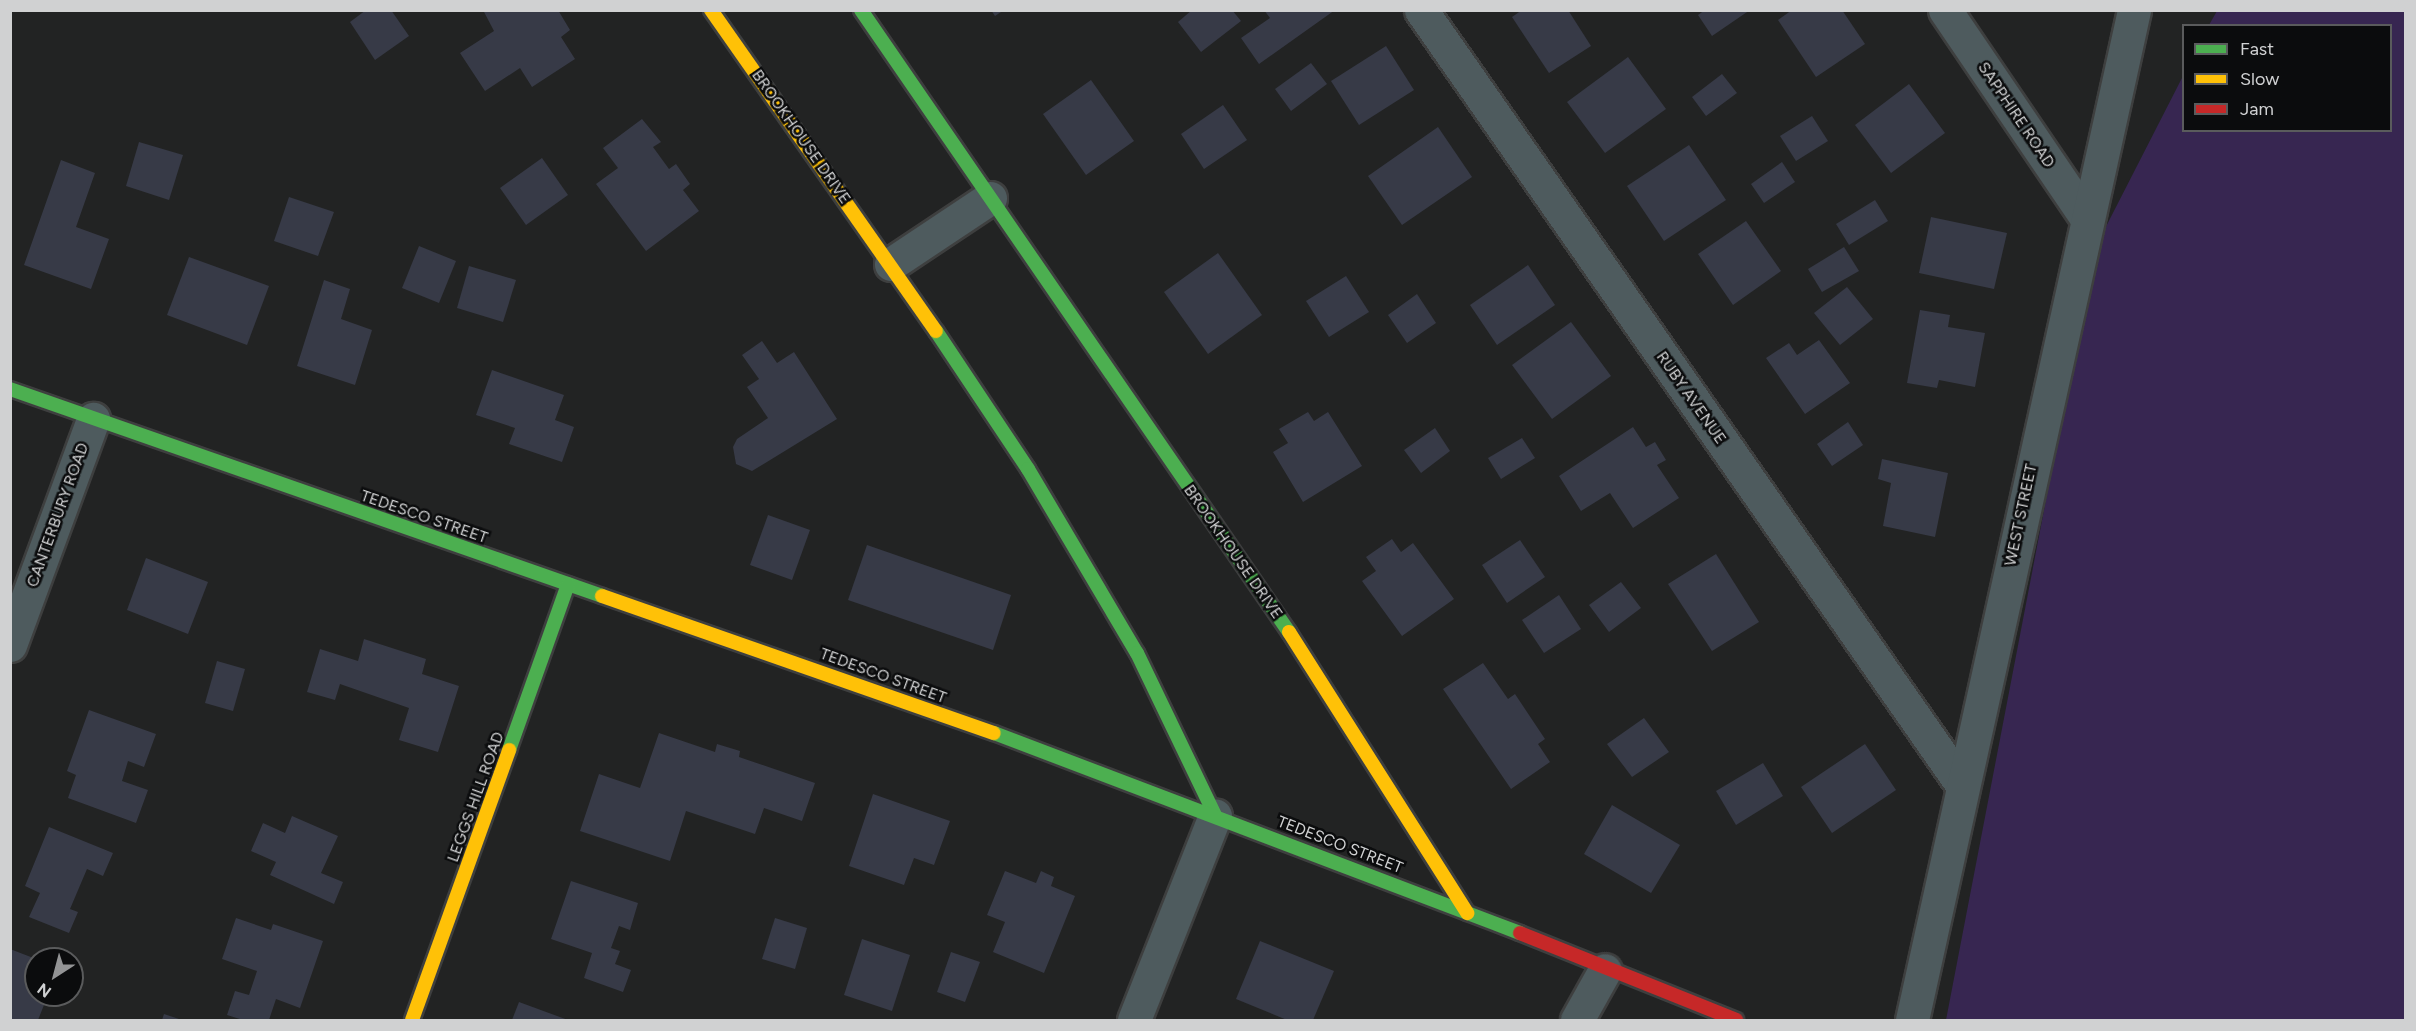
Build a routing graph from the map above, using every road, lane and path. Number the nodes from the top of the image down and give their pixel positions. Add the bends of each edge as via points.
1 (711, 10) edge
2 (861, 10) edge
3 (1421, 10) edge
4 (1946, 10) edge
5 (2133, 10) edge
6 (990, 198) junction
7 (2087, 219) junction
8 (891, 264) junction
9 (10, 389) edge
10 (93, 419) junction
11 (568, 584) junction
12 (10, 645) edge
13 (1962, 785) junction
14 (1215, 815) junction
15 (1467, 913) junction
16 (1605, 970) junction
17 (412, 1020) edge
18 (1134, 1020) edge
19 (1578, 1020) edge
20 (1736, 1020) edge
21 (1912, 1020) edge

1 - 8 main road, BROOKHOUSE DRIVE
2 - 6 main road, BROOKHOUSE DRIVE
3 - 13 street, RUBY AVENUE
4 - 7 street, SAPPHIRE ROAD
5 - 7 street, WEST STREET
6 - 8 street
6 - 15 main road, BROOKHOUSE DRIVE via 1320,678
7 - 13 street, WEST STREET
8 - 14 main road, BROOKHOUSE DRIVE via 1028,469 1137,653
9 - 10 main road, TEDESCO STREET
10 - 11 main road, TEDESCO STREET
10 - 12 street, CANTERBURY ROAD
11 - 14 main road, TEDESCO STREET
11 - 17 main road, LEGGS HILL ROAD
13 - 21 street, WEST STREET
14 - 15 main road, TEDESCO STREET
14 - 18 street
15 - 16 main road, TEDESCO STREET
16 - 19 street
16 - 20 main road, TEDESCO STREET

